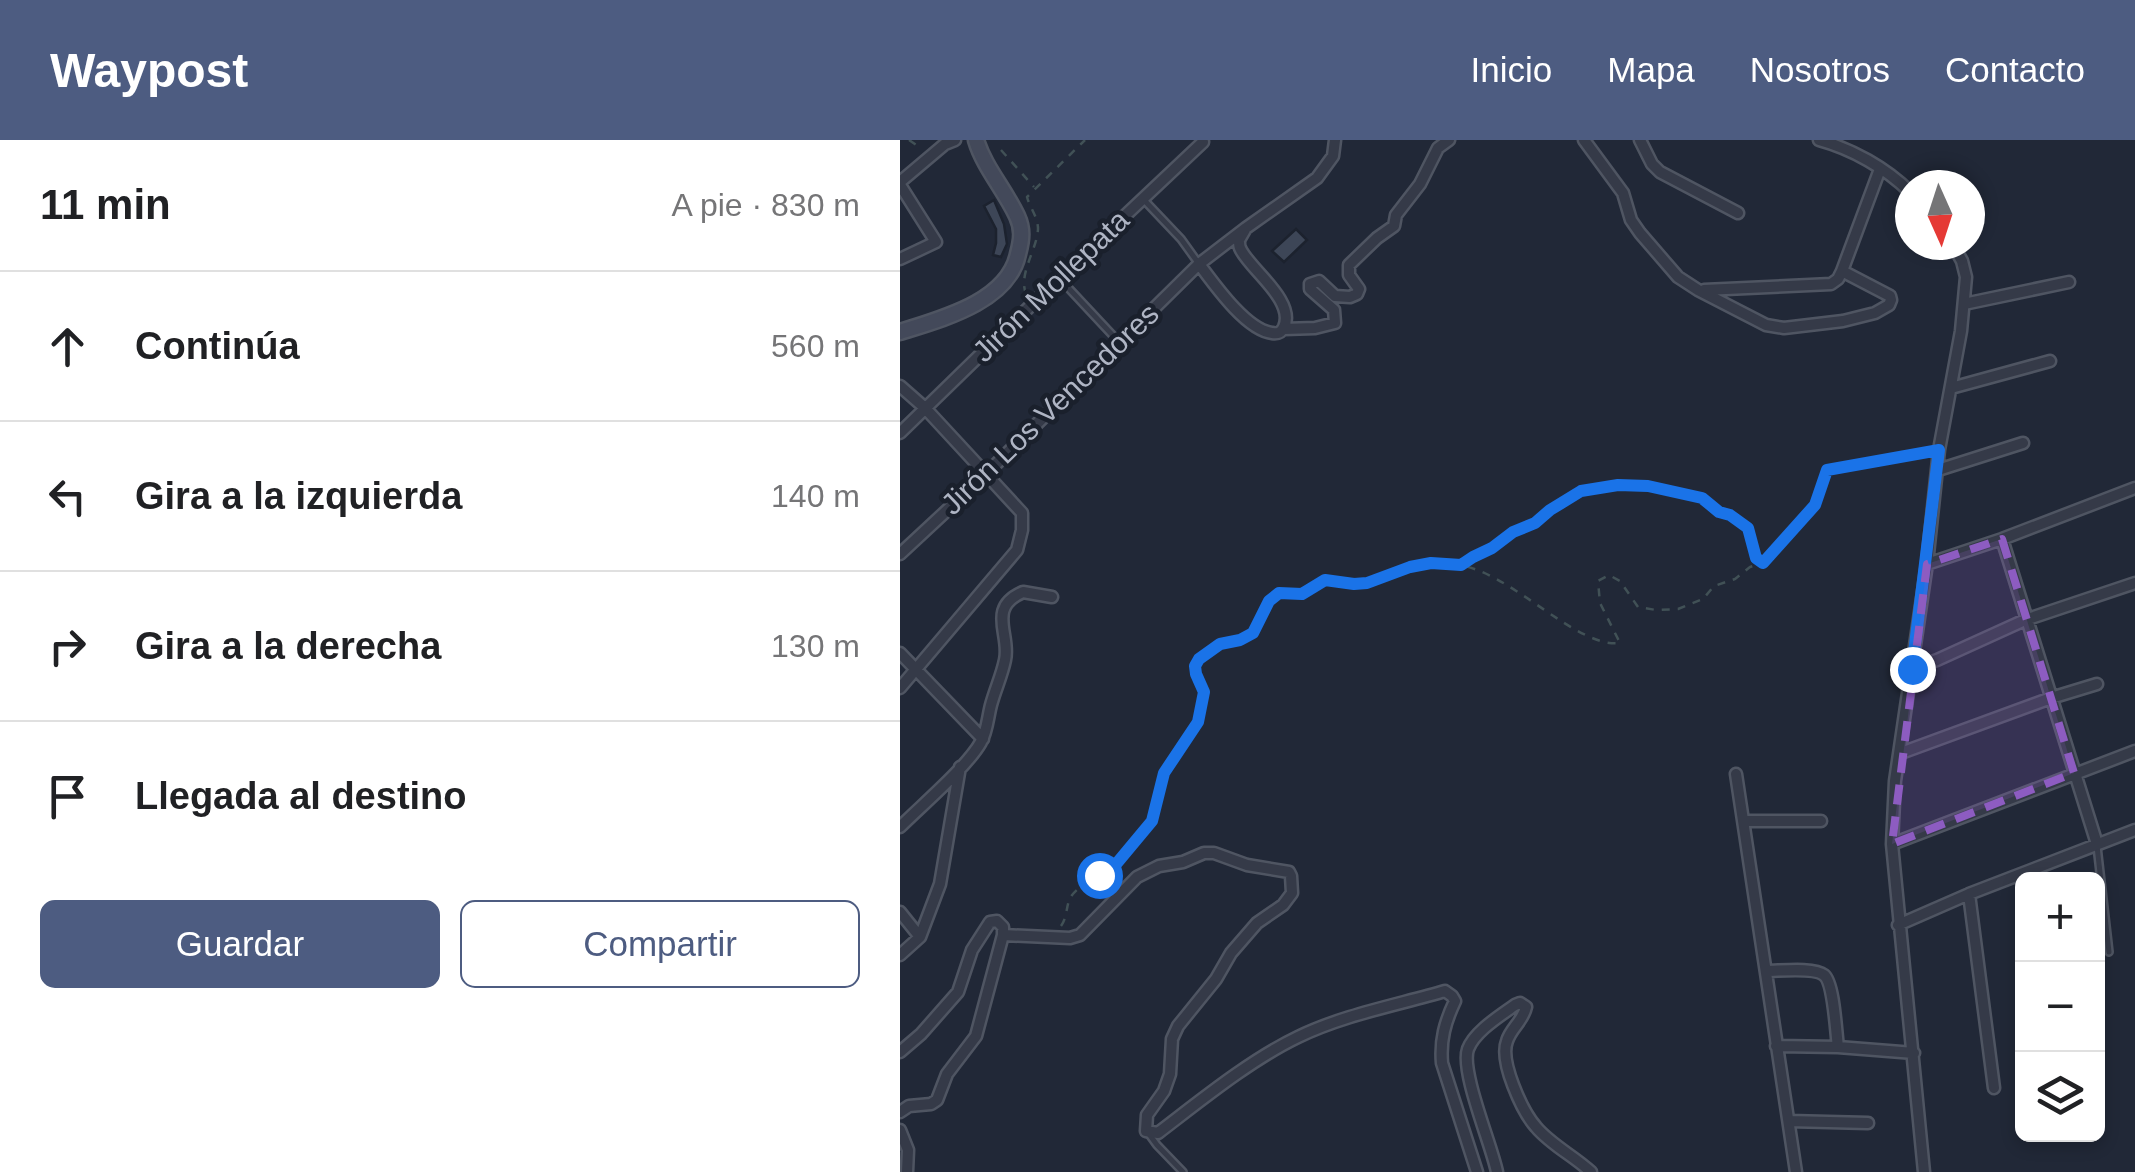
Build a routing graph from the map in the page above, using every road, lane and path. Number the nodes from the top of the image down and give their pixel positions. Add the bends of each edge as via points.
1 (909, 140) edge
2 (956, 140) edge
3 (976, 140) edge
4 (1335, 140) edge
5 (1449, 140) edge
6 (1584, 140) edge
7 (1640, 140) edge
8 (1819, 140) edge
9 (1082, 141) edge
10 (1203, 142) edge
11 (1002, 150) dead end
12 (931, 156) junction
13 (1880, 169) junction
14 (1895, 180) edge
15 (900, 183) edge
16 (1035, 188) junction
17 (1142, 198) junction
18 (1738, 213) dead end
19 (1246, 228) junction
20 (900, 259) edge
21 (1960, 260) edge
22 (1199, 264) junction
23 (1842, 271) junction
24 (1058, 278) junction
25 (2069, 282) dead end
26 (1698, 290) junction
27 (1031, 304) junction
28 (1964, 304) junction
29 (1284, 329) junction
30 (900, 332) edge
31 (1118, 342) junction
32 (2050, 361) dead end
33 (900, 386) edge
34 (1951, 388) junction
35 (926, 408) junction
36 (900, 432) edge
37 (2023, 443) dead end
38 (1939, 450) junction
39 (1938, 470) junction
40 (985, 475) junction
41 (2135, 488) edge
42 (2002, 539) junction
43 (900, 554) edge
44 (1763, 563) junction
45 (1927, 564) junction
46 (1461, 565) junction
47 (2135, 583) edge
48 (1052, 597) dead end
49 (2025, 620) junction
50 (900, 653) edge
51 (1912, 669) junction
52 (916, 672) junction
53 (2097, 684) dead end
54 (900, 688) edge
55 (2051, 698) junction
56 (983, 738) junction
57 (2135, 751) edge
58 (1901, 754) junction
59 (960, 767) junction
60 (2074, 773) junction
61 (1736, 774) dead end
62 (1745, 820) junction
63 (1821, 821) dead end
64 (900, 827) edge
65 (2135, 830) edge
66 (1892, 844) junction
67 (2097, 844) junction
68 (1970, 894) junction
69 (900, 912) edge
70 (1898, 924) junction
71 (1003, 935) junction
72 (920, 937) junction
73 (1049, 937) junction
74 (2109, 952) dead end
75 (900, 955) edge
76 (1767, 971) junction
77 (1776, 1046) junction
78 (1838, 1047) junction
79 (900, 1052) edge
80 (1914, 1053) junction
81 (1994, 1088) dead end
82 (900, 1112) edge
83 (1789, 1122) junction
84 (1868, 1123) dead end
85 (900, 1130) edge
86 (1150, 1134) junction
87 (907, 1172) edge
88 (1182, 1172) edge
89 (1478, 1172) edge
90 (1497, 1172) edge
91 (1590, 1172) edge
92 (1796, 1172) edge
93 (1924, 1172) edge

1 - 12 path
2 - 12 street
3 - 30 street via 1022,228 1016,266 957,314
4 - 19 street, Jirón Los Vencedores via 1334,156 1317,178
5 - 29 street via 1394,226 1349,265 1356,294 1335,296 1320,281 1310,284 1334,310 1334,322
6 - 26 street via 1624,193 1640,232
7 - 18 street via 1660,172
8 - 13 street
9 - 16 path
10 - 17 street, Jirón Mollepata
11 - 16 path
12 - 15 street
13 - 14 street
13 - 23 street
15 - 20 street via 936,242
16 - 27 path via 1028,197 1037,237 1023,287
17 - 22 lane
17 - 24 street, Jirón Mollepata
19 - 22 street, Jirón Los Vencedores
19 - 29 street via 1240,250 1277,292
21 - 28 street
22 - 29 street via 1230,305 1260,329
22 - 31 street, Jirón Los Vencedores
23 - 26 street via 1831,284
23 - 26 street via 1890,296 1889,306 1843,321 1784,328
24 - 27 street, Jirón Mollepata
24 - 31 lane
25 - 28 street
27 - 35 street, Jirón Mollepata
28 - 34 street
31 - 40 street, Jirón Los Vencedores
32 - 34 street
33 - 35 street
34 - 38 street
35 - 36 street, Jirón Mollepata
35 - 40 street
37 - 39 street
38 - 39 street
38 - 44 path via 1827,470 1815,505
39 - 45 street
40 - 43 street, Jirón Los Vencedores
40 - 52 street via 1022,513 1016,550
41 - 42 street
42 - 45 street
42 - 49 street
44 - 46 path via 1748,528 1702,498 1618,485 1581,491
44 - 46 path via 1678,609 1638,607 1609,575 1598,581 1600,603 1620,642 1613,644
45 - 51 street
46 - 73 path via 1431,563 1367,583 1325,580 1302,594 1279,593 1253,633 1199,659 1196,674 1204,692 1198,722 1164,773 1152,821 1112,869 1070,898 1064,924
47 - 49 street
48 - 56 street via 1024,592 1004,610 1007,655
49 - 51 street
49 - 55 street
50 - 52 street
51 - 58 street
52 - 54 street
52 - 56 street
53 - 55 street
55 - 58 street
55 - 60 street
56 - 59 street
57 - 60 street
58 - 66 street
59 - 64 street
59 - 72 street via 940,884
60 - 66 street
60 - 67 street
61 - 62 street
62 - 63 street
62 - 76 street
65 - 67 street
66 - 70 street
67 - 68 street
67 - 74 lane
68 - 70 street
68 - 81 street
69 - 72 street
70 - 80 street
71 - 73 street
71 - 79 street via 990,922 958,992
71 - 82 street via 976,1036 937,1100
72 - 75 street
73 - 86 street via 1080,935 1148,870 1204,853 1291,876 1292,893 1283,905 1257,923 1178,1026 1170,1074 1148,1115
76 - 77 street
76 - 78 street via 1824,974
77 - 78 street
77 - 83 street
78 - 80 street
80 - 93 street
83 - 84 street
83 - 92 street
85 - 87 street
86 - 88 lane
86 - 89 street via 1297,1038 1445,991 1455,1002 1445,1022 1442,1063
90 - 91 street via 1466,1062 1474,1040 1520,1003 1525,1014 1506,1042 1508,1078 1536,1127

